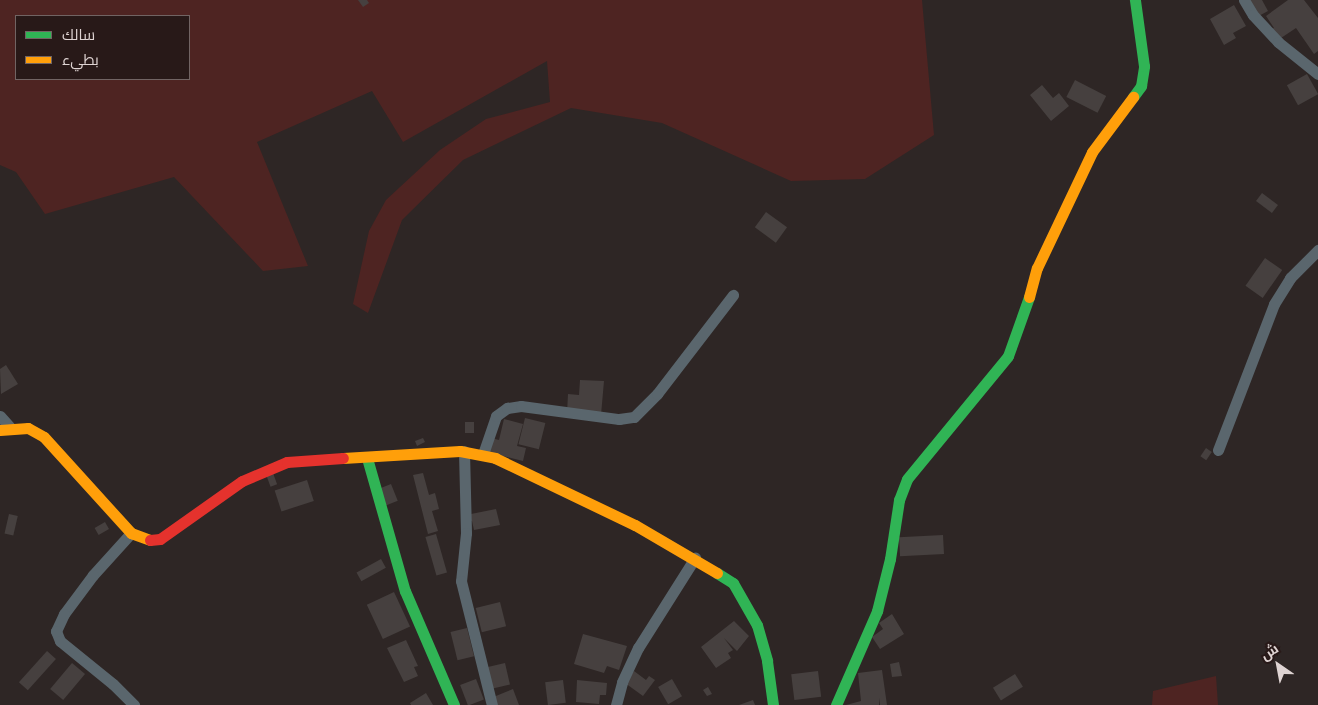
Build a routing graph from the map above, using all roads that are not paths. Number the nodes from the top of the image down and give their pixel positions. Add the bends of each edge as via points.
1 (1135, 0) edge
2 (1244, 0) edge
3 (1318, 74) edge
4 (1318, 250) edge
5 (733, 295) dead end
6 (0, 416) edge
7 (5, 429) edge
8 (1218, 450) dead end
9 (464, 451) junction
10 (483, 454) junction
11 (367, 458) junction
12 (131, 533) junction
13 (694, 558) junction
14 (134, 705) edge
15 (454, 705) edge
16 (492, 705) edge
17 (616, 705) edge
18 (773, 705) edge
19 (836, 705) edge

1 - 19 street via 1144,66 1141,86 1092,152 1037,268 1023,322 1008,356 907,479 899,500 890,559 877,611
2 - 3 street via 1253,16 1278,42
4 - 8 street via 1290,278 1274,304
5 - 10 street via 657,394 634,417 619,419 520,406 507,408 496,416
6 - 7 street
7 - 12 street via 28,428 44,437
9 - 10 street
9 - 11 street
9 - 16 street via 466,533 461,581
10 - 13 street via 511,464
11 - 12 street via 287,462 242,482 160,539 146,541
11 - 15 street via 405,591
12 - 14 street via 93,575 64,614 56,631 60,642
13 - 17 street via 638,648 622,682
13 - 18 street via 733,583 749,607 767,661

